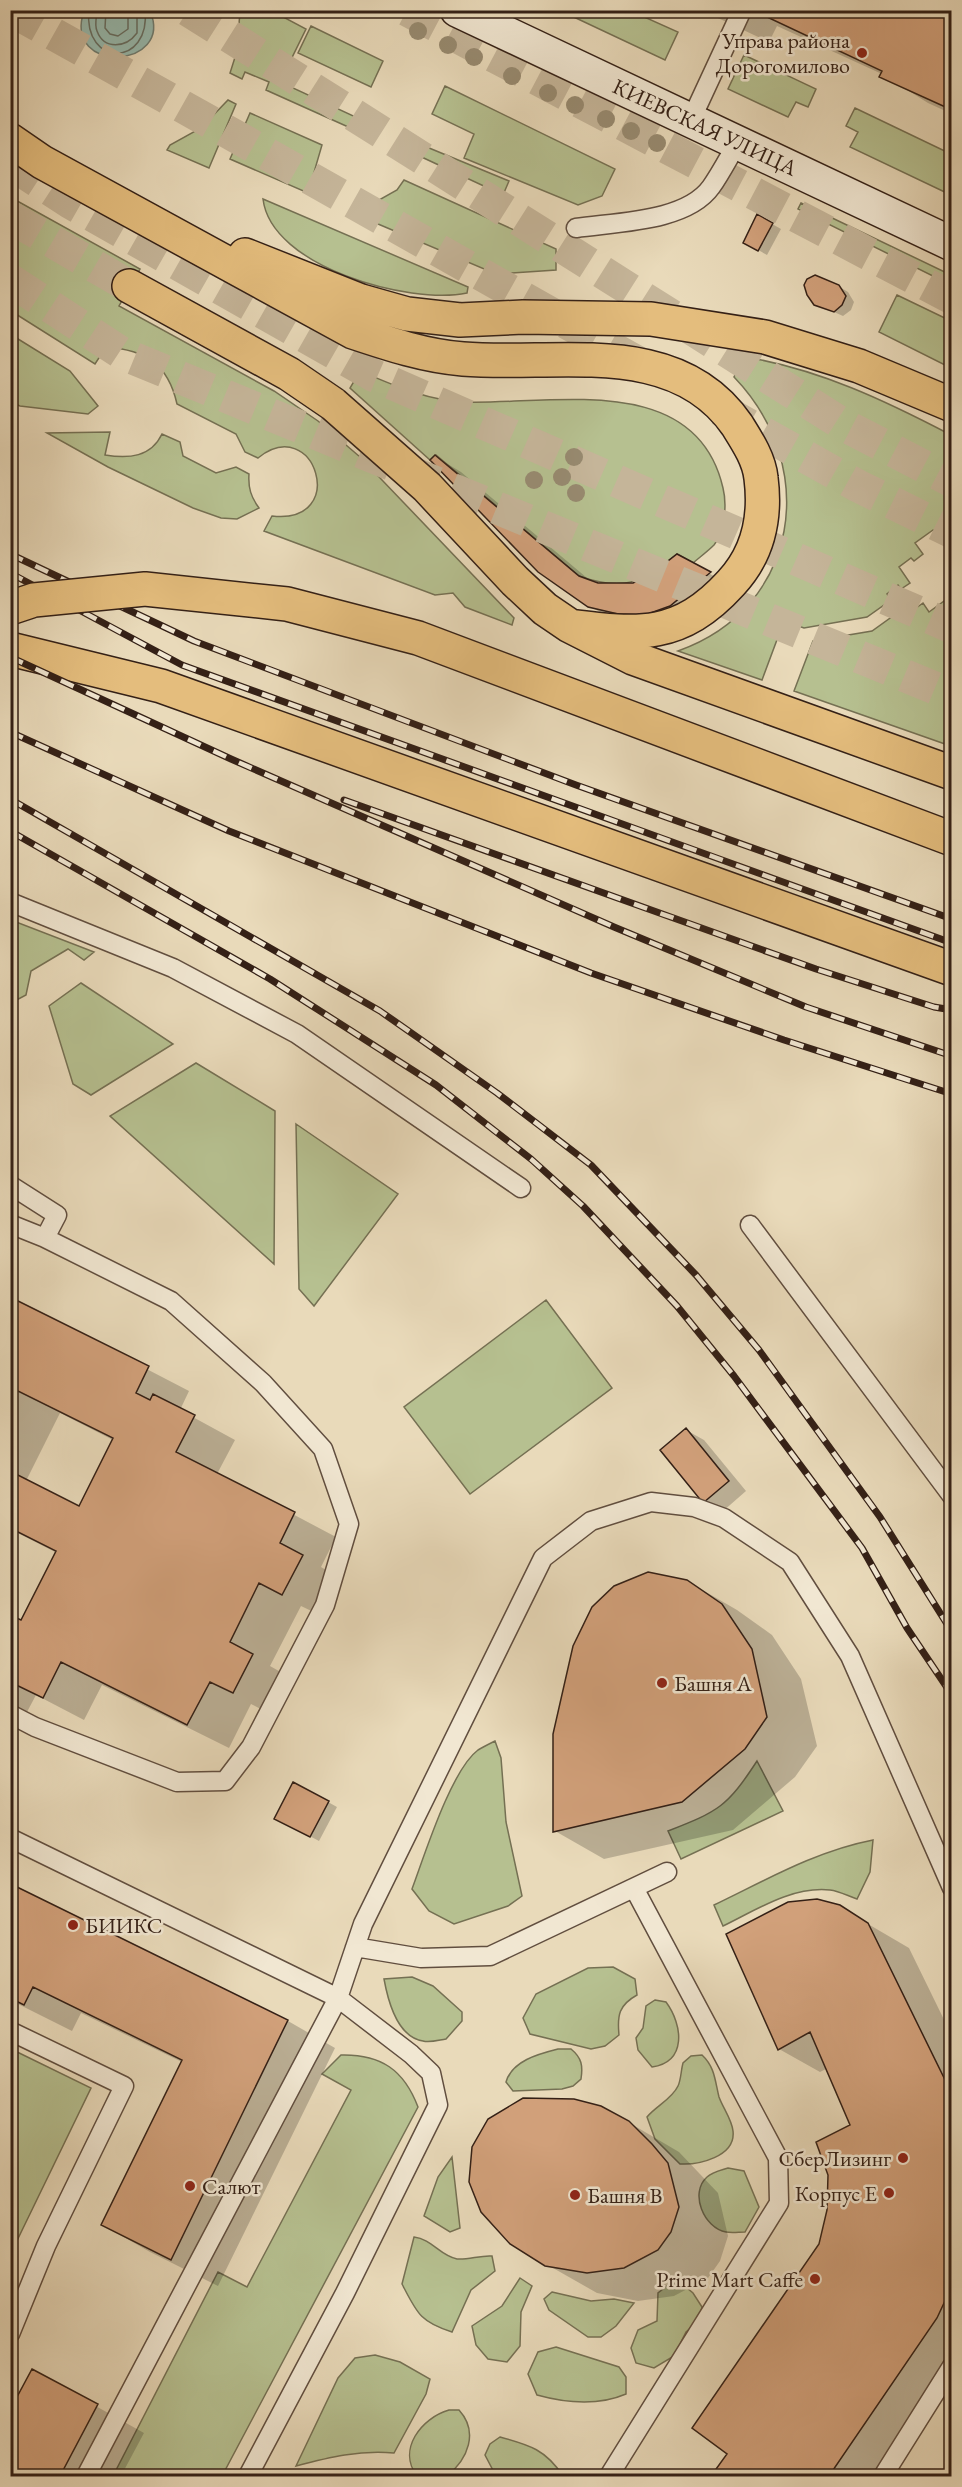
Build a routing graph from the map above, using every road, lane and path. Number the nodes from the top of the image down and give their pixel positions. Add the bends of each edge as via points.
1 (457, 10) edge
2 (742, 10) edge
3 (691, 120) junction
4 (10, 140) edge
5 (738, 142) junction
6 (159, 224) junction
7 (576, 228) dead end
8 (951, 244) edge
9 (129, 286) tunnel mouth
10 (951, 405) edge
11 (10, 608) edge
12 (570, 626) junction
13 (10, 649) edge
14 (951, 772) edge
15 (951, 839) edge
16 (10, 902) edge
17 (951, 969) edge
18 (10, 1185) edge
19 (521, 1188) dead end
20 (10, 1224) edge
21 (750, 1225) dead end
22 (45, 1238) junction
23 (951, 1496) edge
24 (10, 1714) edge
25 (10, 1838) edge
26 (668, 1872) dead end
27 (634, 1888) junction
28 (951, 1888) edge
29 (356, 1947) junction
30 (338, 1998) junction
31 (10, 2031) edge
32 (10, 2334) edge
33 (951, 2366) edge
34 (86, 2476) edge
35 (248, 2476) edge
36 (609, 2476) edge
37 (883, 2476) edge

1 - 3 street, КИЕВСКАЯ УЛИЦА
2 - 3 lane
3 - 5 street, КИЕВСКАЯ УЛИЦА
4 - 6 main road via 42,162
5 - 7 lane via 711,188 693,204 671,214
5 - 8 street, КИЕВСКАЯ УЛИЦА
6 - 10 main road via 407,314 460,320 524,316 651,319 765,336 859,366
6 - 12 main road via 353,332 402,349 463,359 622,361 669,370 699,386 731,417 749,444 760,471 764,502 757,541 742,571 692,617 665,629 625,633
9 - 12 main road via 289,374 333,404 427,487 515,581
11 - 15 main road, bridge via 34,600 145,589 287,604 418,638
12 - 14 main road via 633,658
13 - 17 main road via 161,686
16 - 19 lane via 173,968 297,1034
18 - 22 lane via 57,1215
20 - 22 lane
21 - 23 lane
22 - 24 lane via 171,1301 263,1383 323,1449 349,1524 325,1605 251,1747 225,1781 177,1782
25 - 30 lane
26 - 27 lane
27 - 29 lane via 490,1956 421,1958
27 - 36 lane via 778,2158 779,2203
28 - 29 lane via 850,1656 790,1562 724,1518 694,1507 651,1502 591,1521 543,1558 363,1924
29 - 30 lane
30 - 34 lane
30 - 35 lane via 431,2073 438,2105
31 - 32 lane via 124,2086 46,2246
33 - 37 lane

